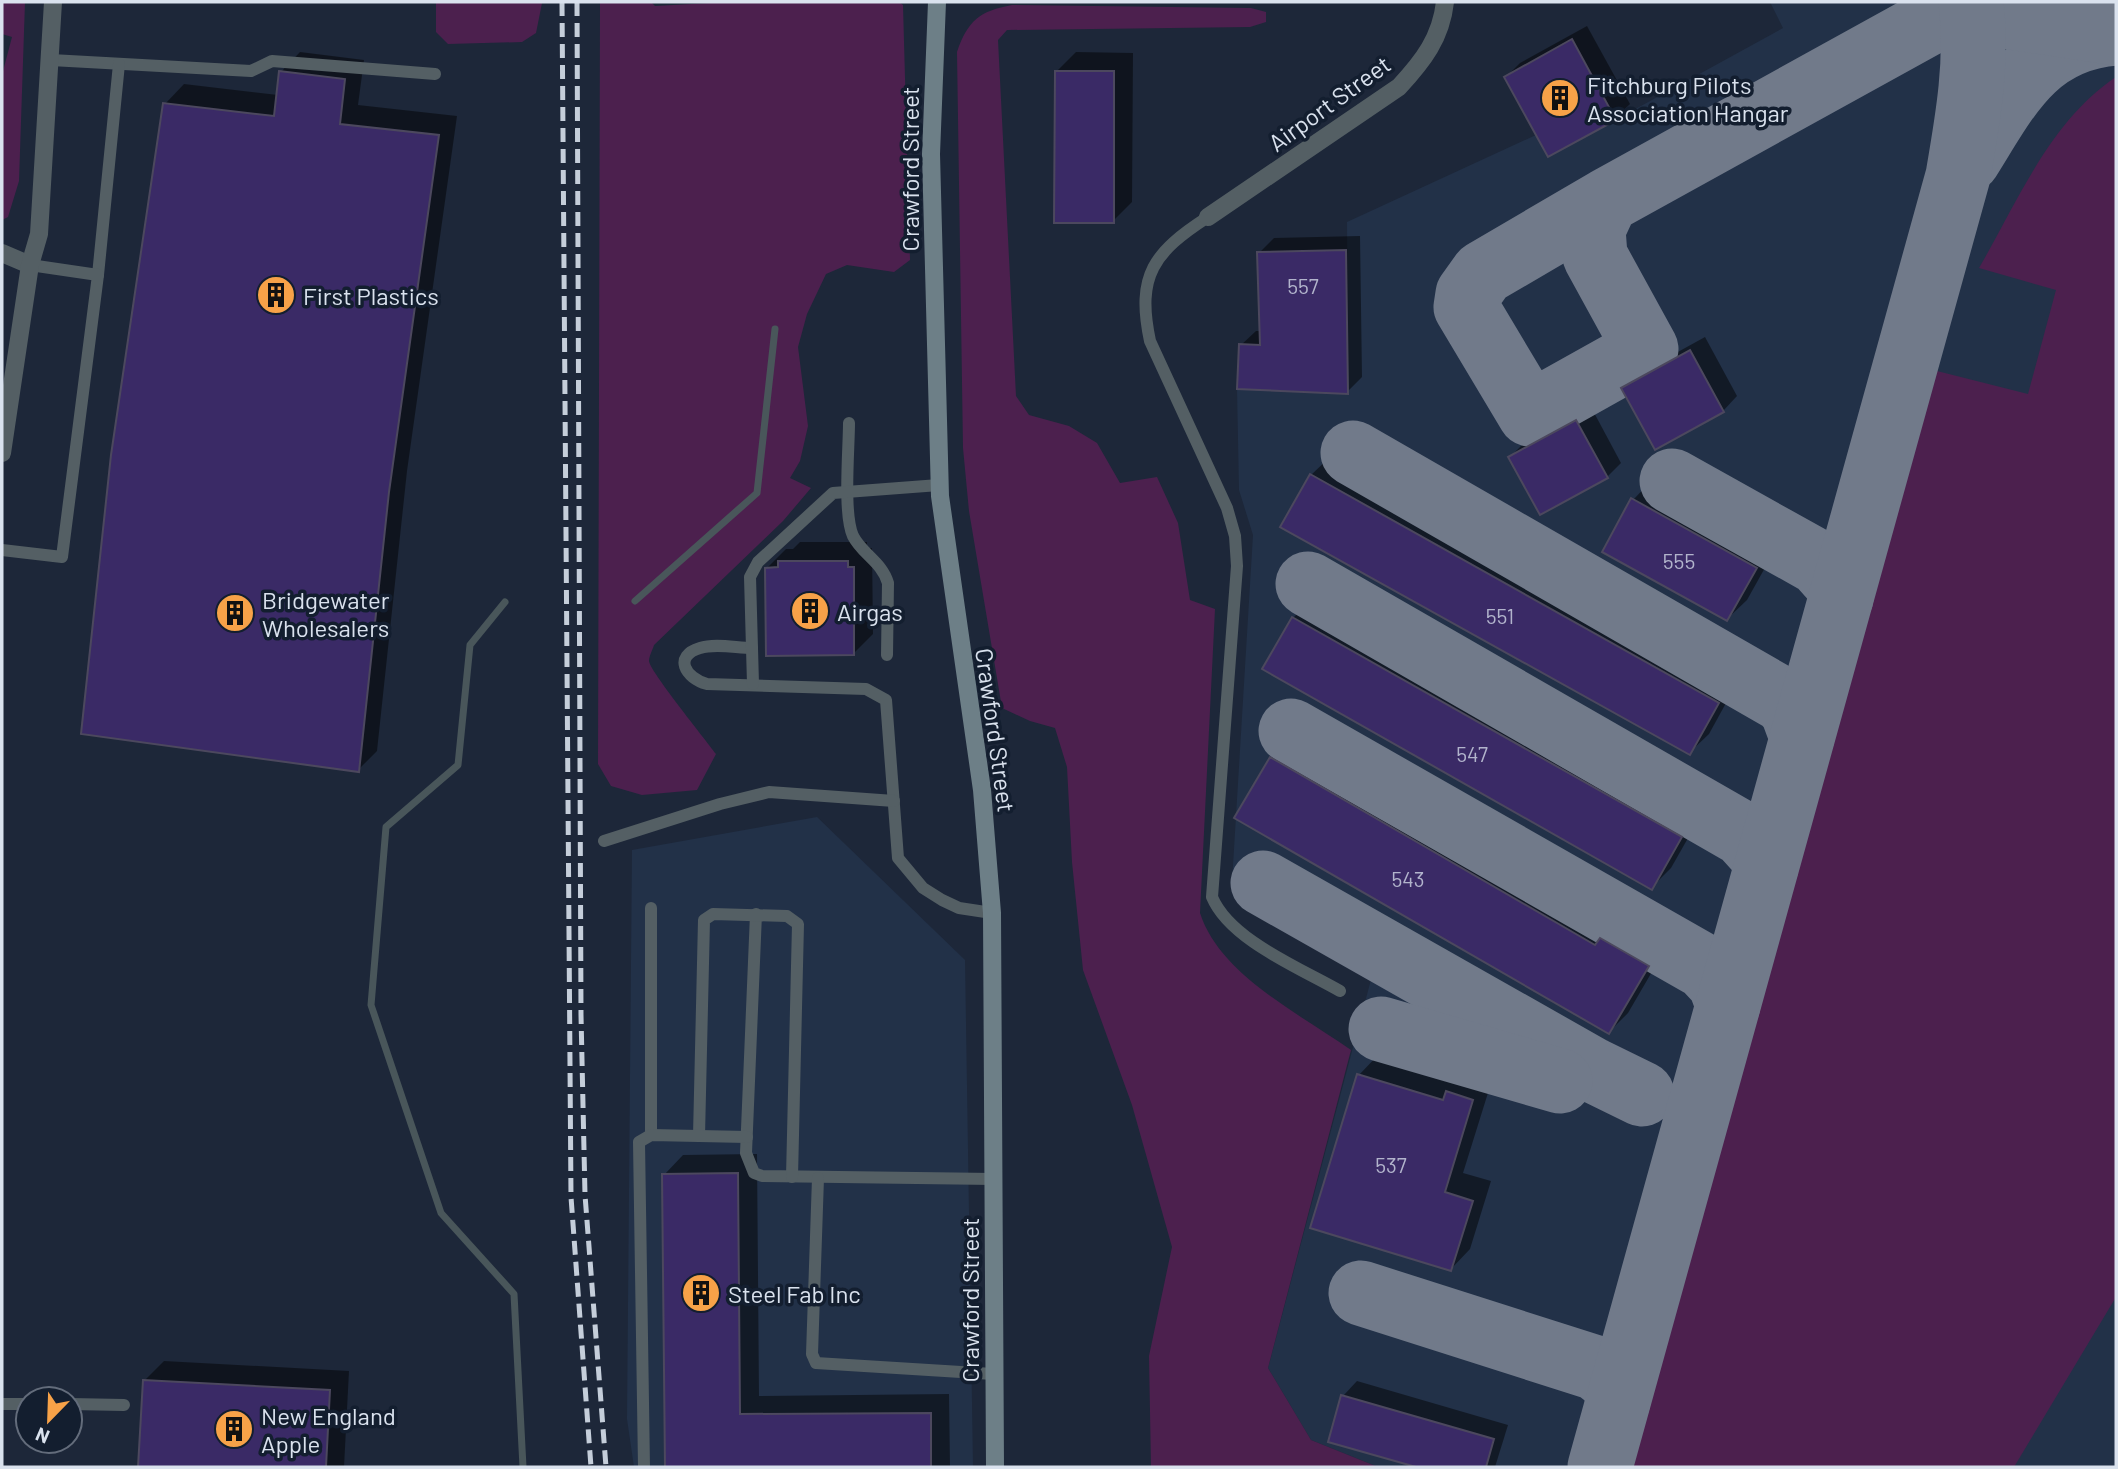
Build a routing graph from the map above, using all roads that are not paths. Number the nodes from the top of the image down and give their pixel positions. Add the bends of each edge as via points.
1 (54, 2) edge
2 (937, 2) edge
3 (1445, 2) edge
4 (51, 61) junction
5 (120, 64) junction
6 (435, 74) dead end
7 (1208, 217) joint
8 (2, 253) edge
9 (30, 265) junction
10 (98, 275) junction
11 (849, 422) dead end
12 (2, 453) edge
13 (939, 485) junction
14 (849, 490) junction
15 (2, 550) edge
16 (752, 648) junction
17 (887, 654) dead end
18 (752, 684) junction
19 (894, 801) junction
20 (604, 841) dead end
21 (651, 908) dead end
22 (992, 913) junction
23 (755, 914) junction
24 (1340, 991) dead end
25 (651, 1135) junction
26 (699, 1136) junction
27 (747, 1137) junction
28 (792, 1177) junction
29 (818, 1178) junction
30 (994, 1179) junction
31 (993, 1374) junction
32 (84, 1404) edge
33 (124, 1405) dead end
34 (644, 1467) edge
35 (995, 1467) edge

1 - 4 street
2 - 13 main road, Crawford Street via 931,154
3 - 7 street, Airport Street via 1435,40 1399,87
4 - 5 lane
4 - 9 street via 39,234
5 - 6 lane via 251,71 272,61
5 - 10 lane
7 - 24 lane via 1173,240 1160,255 1145,292 1144,314 1150,341 1227,508 1235,536 1237,566 1212,897 1219,915 1239,932
8 - 9 street
9 - 10 lane
9 - 12 street
10 - 15 lane via 62,557
11 - 14 lane
13 - 14 lane
13 - 22 main road, Crawford Street via 982,790
14 - 16 lane via 827,497 753,569
14 - 17 lane via 852,533 880,564 888,583
16 - 18 lane
16 - 18 lane via 703,646 684,665 686,673 700,682
18 - 19 lane via 866,689 883,696
19 - 20 lane via 769,792
19 - 22 lane via 898,858 909,874 923,888 959,908
21 - 25 lane
22 - 30 main road, Crawford Street
23 - 26 lane via 713,914 704,920
23 - 27 lane
23 - 28 lane via 787,916 798,924
25 - 26 lane
25 - 34 lane via 639,1142 638,1152
26 - 27 lane
27 - 28 lane via 746,1153 754,1173
28 - 29 lane
29 - 30 lane
29 - 31 lane via 812,1354 816,1363
30 - 31 main road, Crawford Street
31 - 35 main road, Crawford Street
32 - 33 lane

